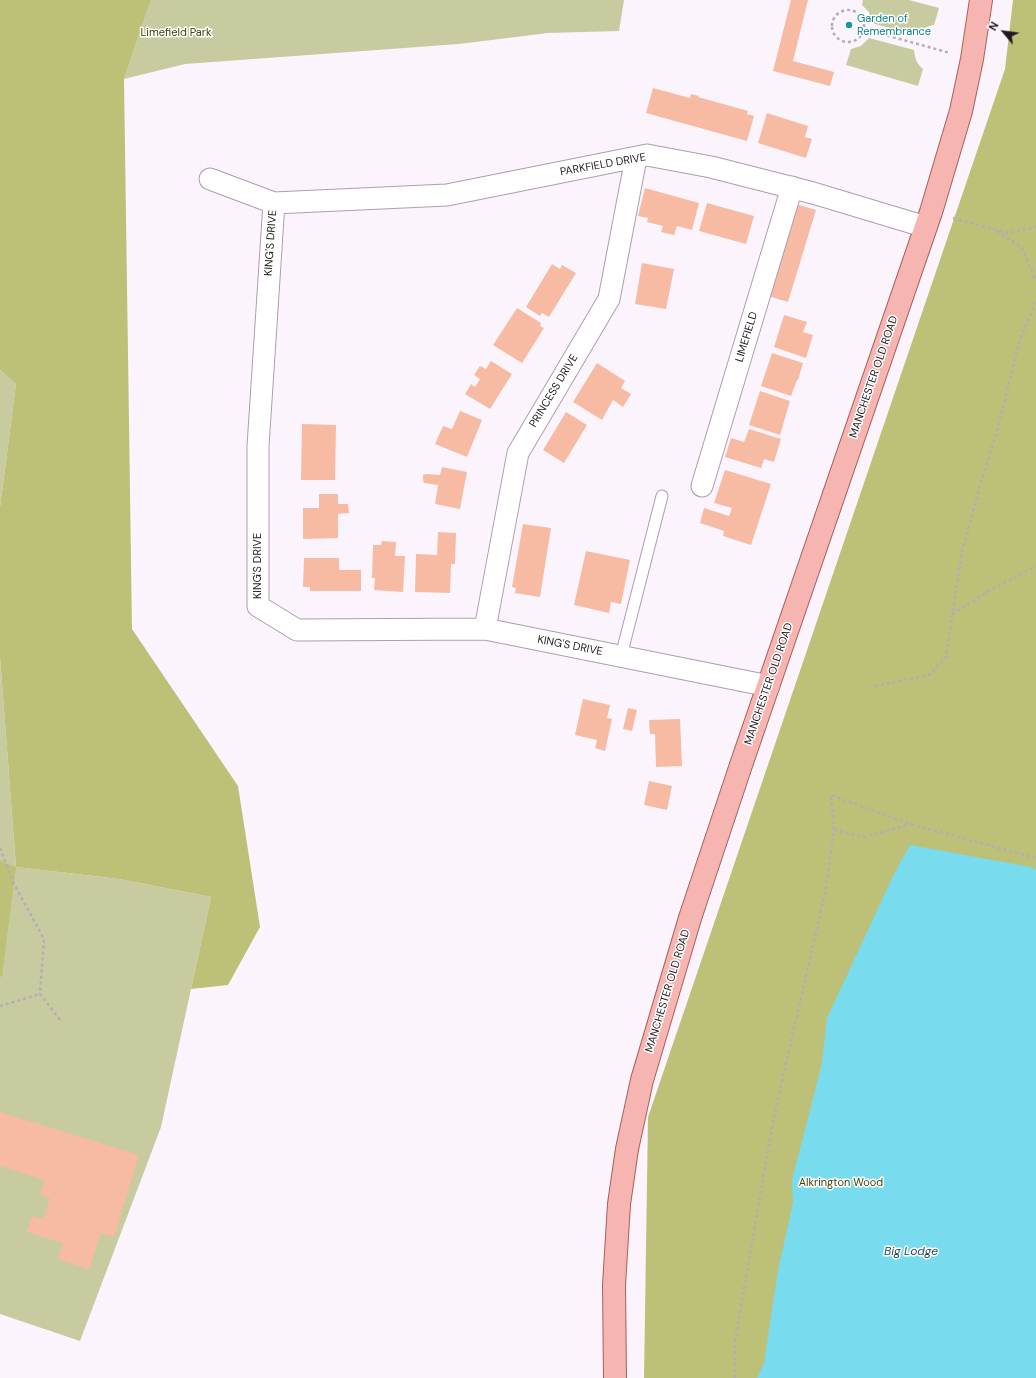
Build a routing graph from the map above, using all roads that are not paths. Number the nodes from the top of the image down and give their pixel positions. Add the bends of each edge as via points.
1 (981, 0) edge
2 (636, 158) junction
3 (210, 179) dead end
4 (792, 187) junction
5 (274, 203) junction
6 (928, 219) junction
7 (702, 486) dead end
8 (662, 496) dead end
9 (485, 628) junction
10 (621, 656) junction
11 (769, 686) junction
12 (615, 1378) edge

1 - 6 main road, MANCHESTER OLD ROAD via 961,111
2 - 4 street, PARKFIELD DRIVE via 647,155 711,167
2 - 5 street, PARKFIELD DRIVE via 446,196
2 - 9 street, PRINCESS DRIVE via 609,299 518,453
3 - 5 street
4 - 6 street, PARKFIELD DRIVE
4 - 7 street, LIMEFIELD
5 - 9 street, KING'S DRIVE via 258,446 258,606 297,630
6 - 11 main road, MANCHESTER OLD ROAD
8 - 10 lane
9 - 10 street, KING'S DRIVE
10 - 11 street, KING'S DRIVE
11 - 12 main road, MANCHESTER OLD ROAD via 690,918 640,1088 626,1149 619,1204 614,1285

